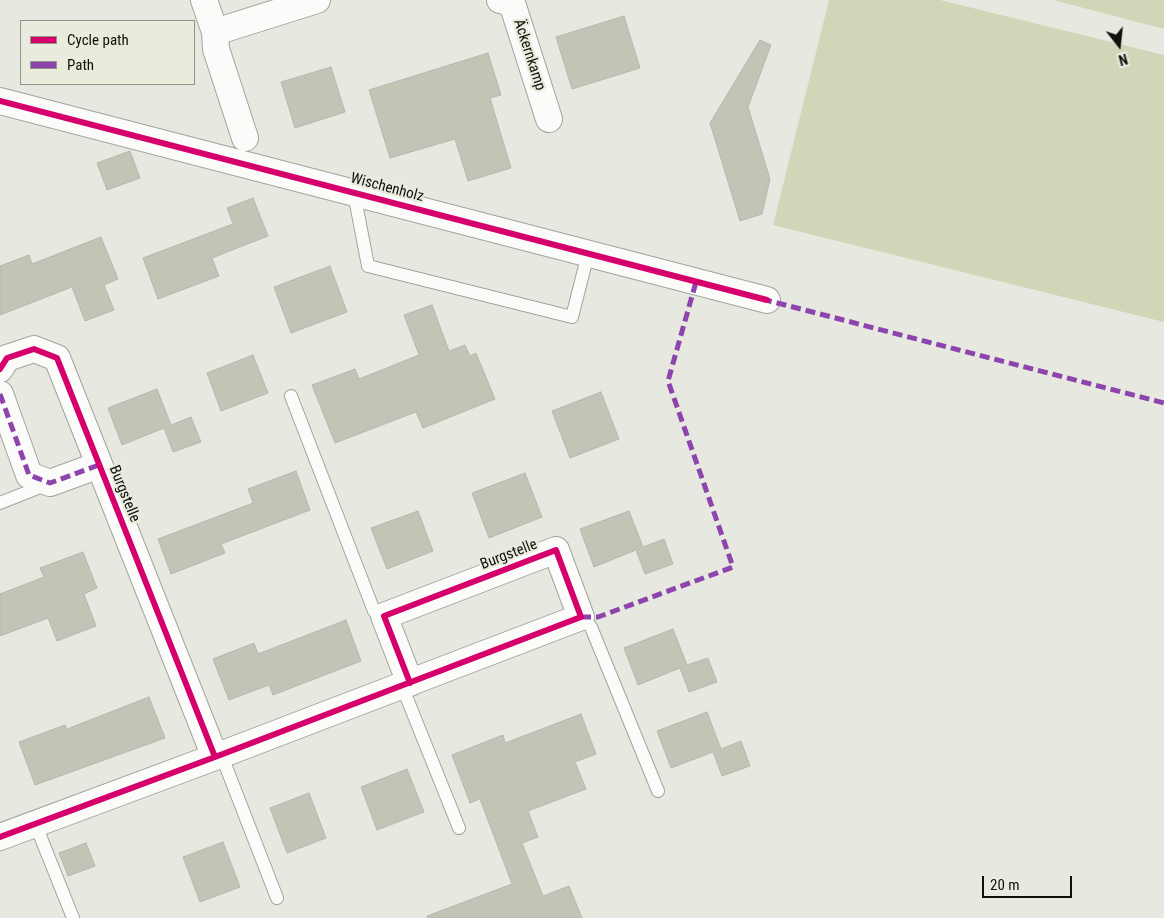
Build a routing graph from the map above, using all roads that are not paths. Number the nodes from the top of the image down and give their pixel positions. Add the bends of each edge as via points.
1 (204, 0) edge
2 (317, 0) edge
3 (500, 0) edge
4 (215, 32) junction
5 (0, 100) edge
6 (549, 120) dead end
7 (245, 138) dead end
8 (354, 193) junction
9 (588, 254) junction
10 (767, 300) dead end
11 (0, 369) edge
12 (0, 394) edge
13 (291, 396) dead end
14 (99, 465) junction
15 (50, 483) junction
16 (0, 503) edge
17 (384, 616) junction
18 (581, 617) junction
19 (406, 684) junction
20 (218, 756) junction
21 (658, 791) dead end
22 (35, 823) junction
23 (459, 828) dead end
24 (0, 837) edge
25 (277, 898) dead end
26 (74, 918) edge

1 - 4 street
2 - 4 street
3 - 6 street, Äckernkamp via 512,3
4 - 7 street via 216,49
5 - 8 street, Wischenholz
8 - 9 street, Wischenholz
8 - 9 lane via 368,266 572,317
9 - 10 street, Wischenholz
11 - 14 street, Burgstelle via 8,358 34,349 57,358
12 - 15 street via 30,475
13 - 17 lane via 374,610
14 - 15 street, Burgstelle
14 - 20 street, Burgstelle
15 - 16 lane
17 - 18 street, Burgstelle via 556,550
17 - 19 street
18 - 19 street
18 - 21 lane via 591,627
19 - 20 street
19 - 23 lane
20 - 22 street
20 - 25 lane
22 - 24 street
22 - 26 lane

